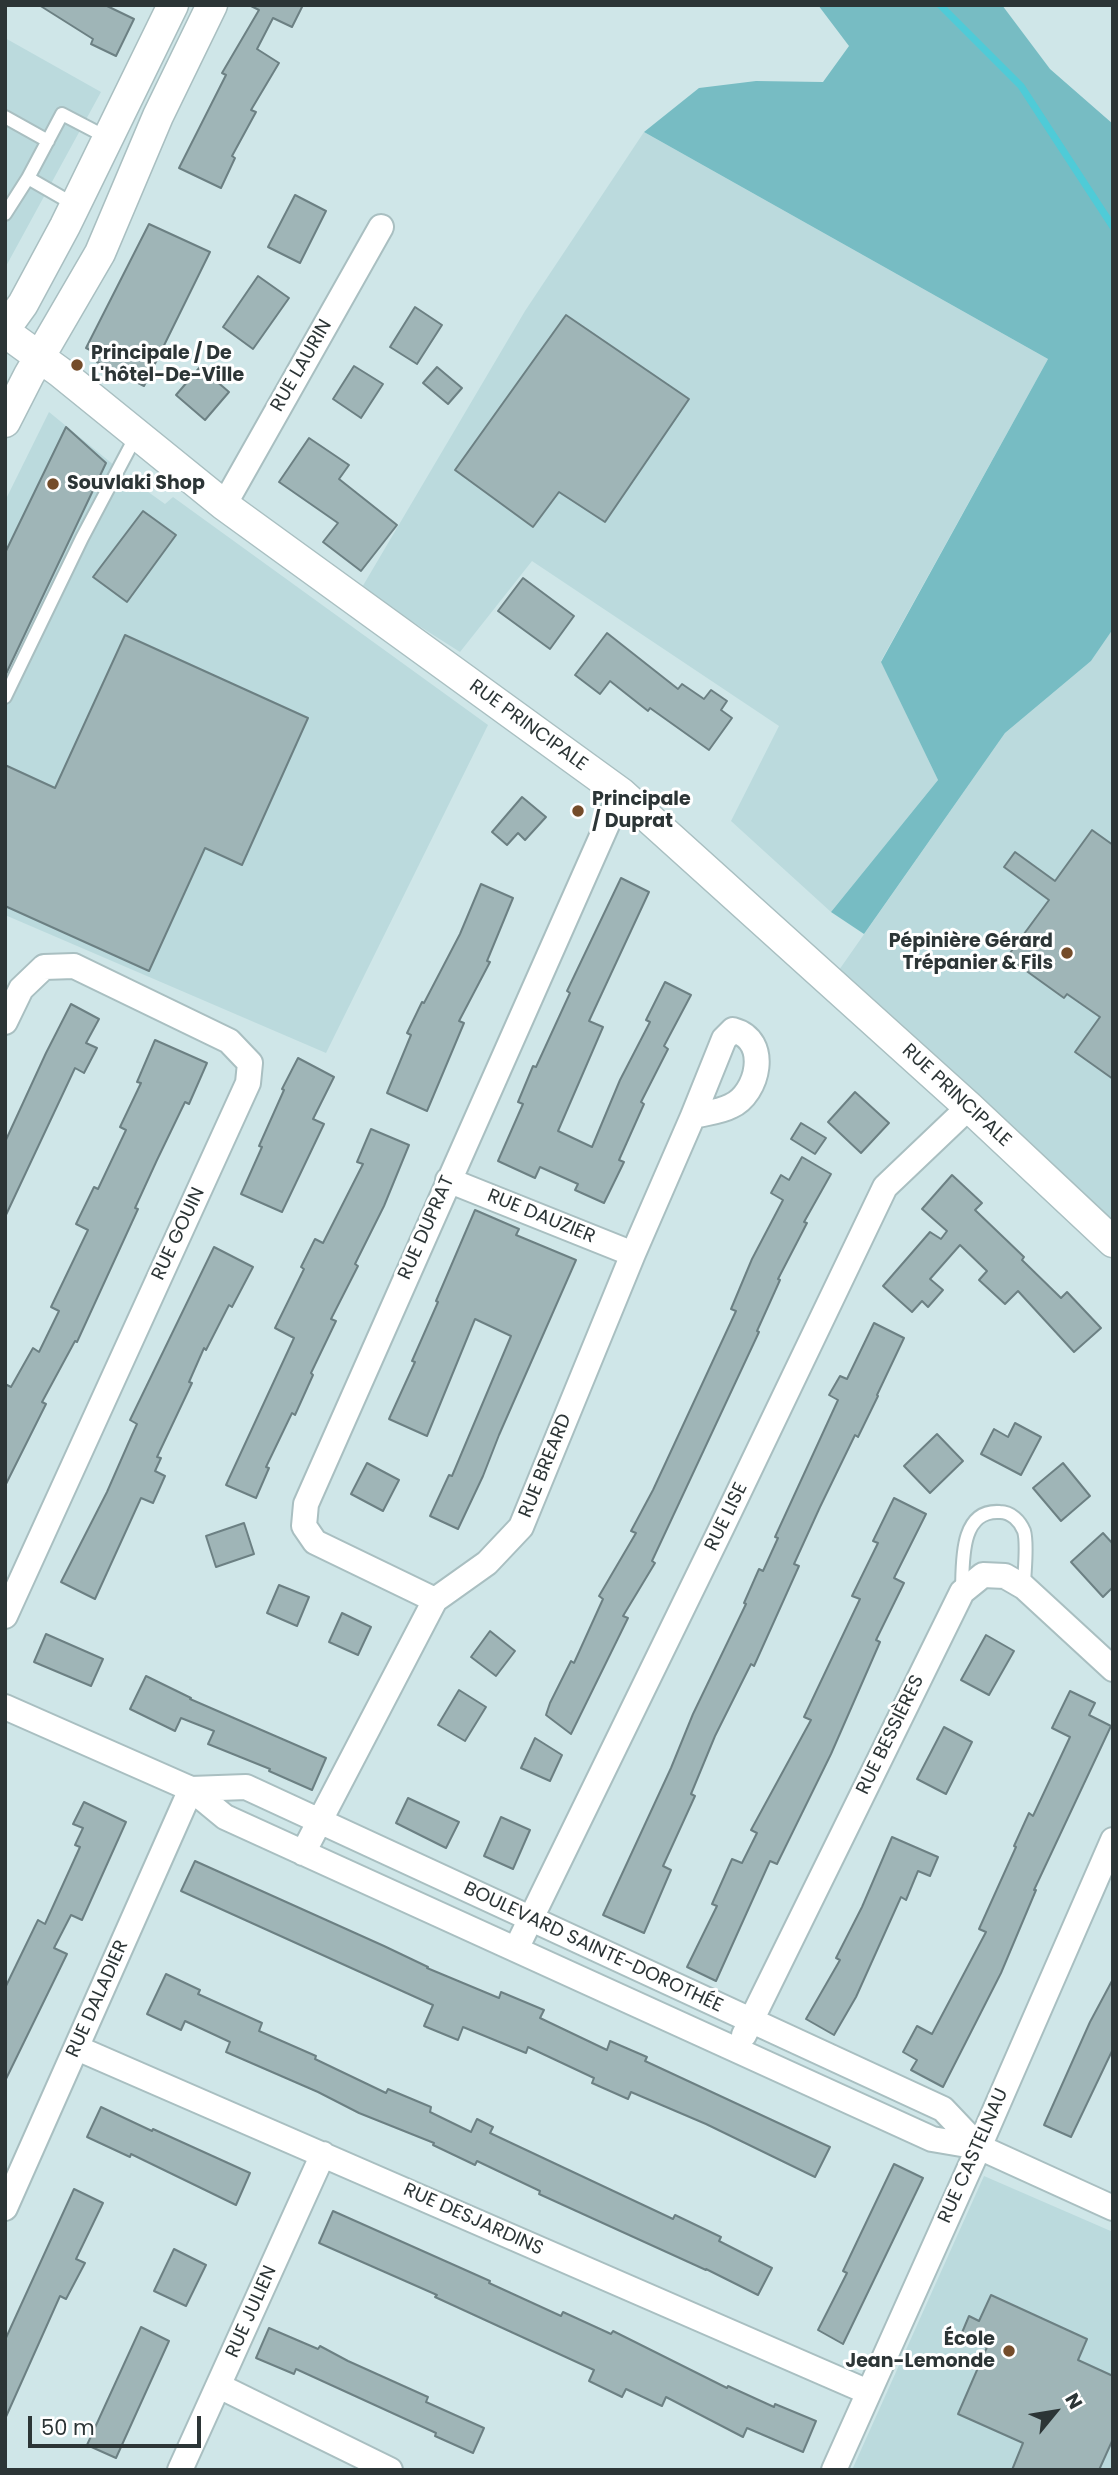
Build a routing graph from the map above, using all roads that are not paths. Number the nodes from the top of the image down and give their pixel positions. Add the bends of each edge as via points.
1 (173, 5) edge
2 (203, 8) edge
3 (5, 117) edge
4 (108, 138) junction
5 (48, 141) junction
6 (27, 178) junction
7 (75, 206) junction
8 (5, 214) edge
9 (381, 227) dead end
10 (5, 330) edge
11 (38, 358) junction
12 (5, 422) edge
13 (137, 434) junction
14 (224, 505) junction
15 (5, 696) edge
16 (621, 793) junction
17 (5, 1022) edge
18 (969, 1107) junction
19 (694, 1116) dead end
20 (448, 1180) junction
21 (1113, 1242) edge
22 (634, 1254) junction
23 (1024, 1587) junction
24 (962, 1592) junction
25 (435, 1600) junction
26 (5, 1616) edge
27 (1113, 1669) edge
28 (5, 1707) edge
29 (191, 1789) junction
30 (318, 1821) junction
31 (1113, 1840) edge
32 (303, 1853) junction
33 (531, 1919) junction
34 (516, 1949) junction
35 (750, 2020) junction
36 (77, 2048) junction
37 (737, 2050) junction
38 (979, 2147) junction
39 (323, 2154) junction
40 (5, 2208) edge
41 (1113, 2208) edge
42 (219, 2386) junction
43 (868, 2392) junction
44 (180, 2470) edge
45 (390, 2470) edge
46 (834, 2470) edge

1 - 4 street
2 - 11 street via 100,253
3 - 5 lane
4 - 5 lane via 62,114
4 - 7 street
5 - 6 lane
6 - 7 lane
6 - 8 lane
7 - 10 street
9 - 14 street, RUE LAURIN
10 - 11 street, RUE PRINCIPALE
11 - 12 street
11 - 13 street, RUE PRINCIPALE
13 - 14 street, RUE PRINCIPALE
13 - 15 lane
14 - 16 street, RUE PRINCIPALE
16 - 18 street, RUE PRINCIPALE
16 - 20 street, RUE DUPRAT
17 - 26 street, RUE GOUIN via 21,989 44,967 74,966 229,1041 250,1063 248,1083
18 - 21 street, RUE PRINCIPALE
18 - 33 street, RUE LISE via 885,1187
19 - 22 street, RUE BREARD
20 - 22 street, RUE DAUZIER
20 - 25 street, RUE DUPRAT via 306,1504 304,1526 315,1542
22 - 25 street, RUE BREARD via 521,1527 487,1563
23 - 24 street via 1005,1576 983,1576
23 - 24 lane via 1025,1533 1017,1519 993,1512 976,1519 969,1528
23 - 27 street
24 - 35 street, RUE BESSIÈRES
25 - 30 street, RUE BREARD
28 - 29 street, BOULEVARD SAINTE-DOROTHÉE
29 - 30 street, BOULEVARD SAINTE-DOROTHÉE via 246,1787
29 - 32 street, BOULEVARD SAINTE-DOROTHÉE via 225,1817
29 - 36 street, RUE DALADIER
30 - 32 street, RUE BREARD
30 - 33 street, BOULEVARD SAINTE-DOROTHÉE
31 - 38 street, RUE CASTELNAU
32 - 34 street, BOULEVARD SAINTE-DOROTHÉE
33 - 34 street, RUE LISE
33 - 35 street, BOULEVARD SAINTE-DOROTHÉE
34 - 37 street, BOULEVARD SAINTE-DOROTHÉE
35 - 37 street, RUE BESSIÈRES
35 - 38 street, BOULEVARD SAINTE-DOROTHÉE via 943,2109
36 - 39 street, RUE DESJARDINS
36 - 40 street, RUE DALADIER
37 - 38 street, BOULEVARD SAINTE-DOROTHÉE via 932,2139
38 - 41 street, BOULEVARD SAINTE-DOROTHÉE
38 - 43 street, RUE CASTELNAU
39 - 42 street, RUE JULIEN
39 - 43 street, RUE DESJARDINS
42 - 44 street, RUE JULIEN
42 - 45 street
43 - 46 street, RUE CASTELNAU

